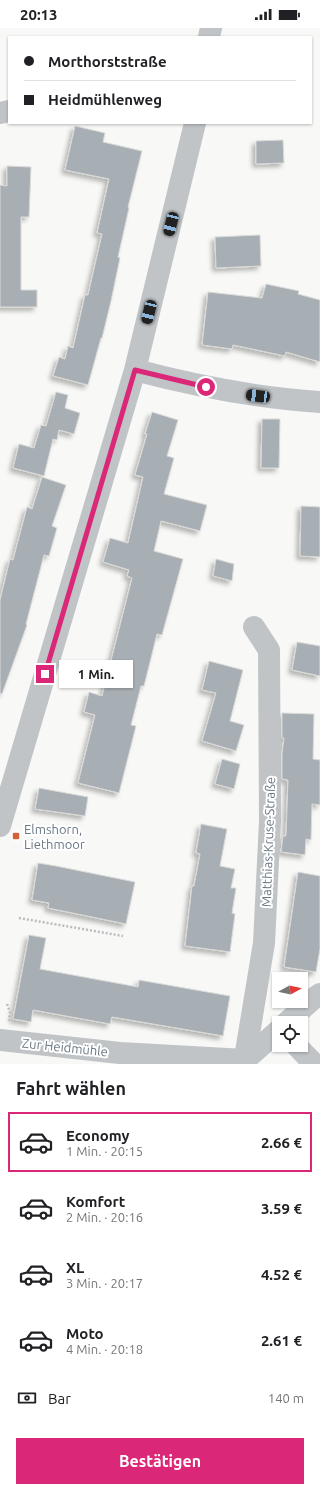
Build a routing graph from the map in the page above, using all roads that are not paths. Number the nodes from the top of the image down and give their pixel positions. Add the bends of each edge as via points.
1 (195, 124) edge
2 (135, 370) junction
3 (320, 402) edge
4 (254, 627) dead end
5 (0, 826) edge
6 (320, 994) edge
7 (294, 1016) edge
8 (272, 1037) edge
9 (0, 1040) edge
10 (303, 1052) edge
11 (245, 1062) edge
12 (314, 1064) edge

1 - 2 street
2 - 3 street via 242,394
2 - 5 street
4 - 11 street, Matthias-Kruse-Straße via 269,650 270,821 264,942
6 - 7 street
8 - 11 street
9 - 11 street, Zur Heidmühle via 120,1053
10 - 12 street

